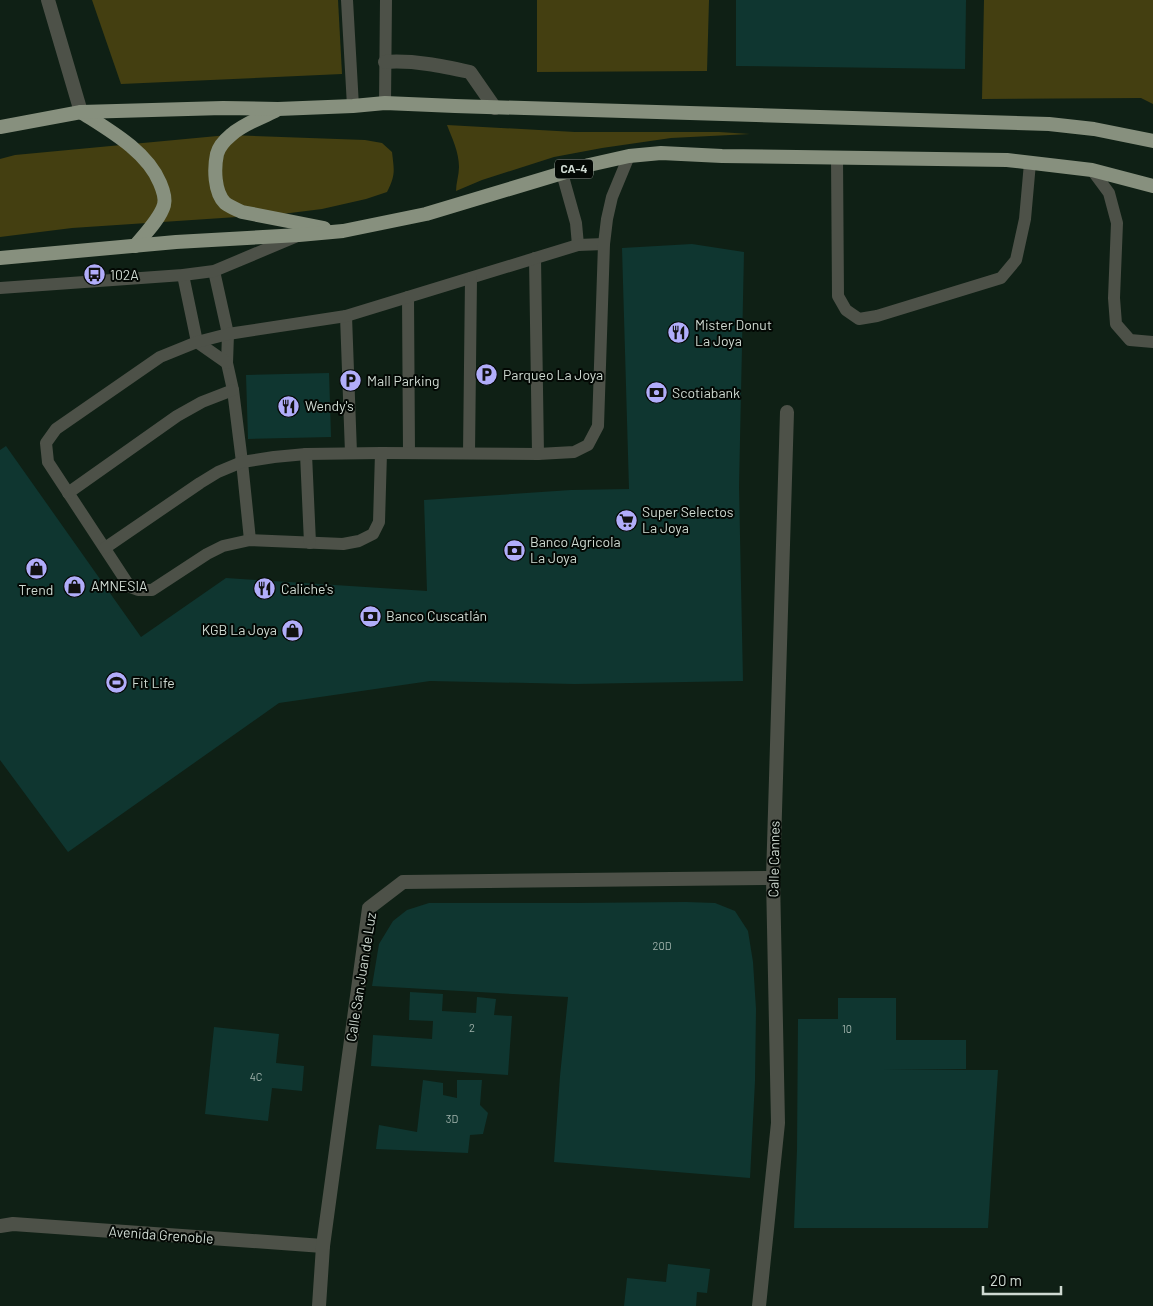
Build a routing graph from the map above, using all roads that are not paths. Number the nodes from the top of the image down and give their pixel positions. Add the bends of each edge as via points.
1 (48, 0) edge
2 (347, 0) edge
3 (386, 0) edge
4 (385, 62) junction
5 (385, 103) junction
6 (353, 106) junction
7 (495, 108) junction
8 (278, 109) junction
9 (81, 112) junction
10 (0, 127) edge
11 (1153, 140) edge
12 (628, 156) junction
13 (838, 158) junction
14 (1030, 163) junction
15 (1092, 170) junction
16 (562, 173) junction
17 (1153, 186) edge
18 (339, 231) junction
19 (299, 235) junction
20 (604, 244) junction
21 (578, 245) junction
22 (135, 246) junction
23 (0, 258) edge
24 (535, 258) junction
25 (214, 271) junction
26 (183, 274) junction
27 (471, 278) junction
28 (0, 288) edge
29 (408, 297) junction
30 (346, 316) junction
31 (228, 334) junction
32 (197, 342) junction
33 (1153, 342) edge
34 (227, 363) junction
35 (233, 390) junction
36 (787, 412) dead end
37 (351, 453) junction
38 (381, 453) junction
39 (409, 453) junction
40 (469, 453) junction
41 (306, 454) junction
42 (538, 454) junction
43 (242, 462) junction
44 (68, 493) junction
45 (250, 540) junction
46 (310, 543) junction
47 (104, 548) junction
48 (773, 878) junction
49 (0, 1226) edge
50 (323, 1246) junction
51 (319, 1306) edge
52 (759, 1306) edge

1 - 9 street
2 - 6 lane
3 - 4 lane
4 - 5 lane
4 - 7 street via 435,64 470,72
5 - 6 highway
5 - 7 highway
6 - 8 highway
7 - 11 highway via 1049,124
8 - 9 highway
8 - 18 highway via 231,134 222,144 216,166 223,201 242,212
9 - 10 highway
9 - 22 highway via 116,134 142,157 156,173 164,192 164,205
12 - 13 highway, CA-4 via 661,153
12 - 16 highway, CA-4
12 - 20 lane via 612,197
13 - 14 highway, CA-4
13 - 14 lane via 838,296 846,310 859,319 1001,278 1016,260 1025,218
14 - 15 highway, CA-4
15 - 17 highway, CA-4
15 - 33 lane via 1109,193 1117,223 1116,324 1130,340
16 - 18 highway, CA-4 via 426,214
16 - 21 lane via 576,223
18 - 19 highway, CA-4
19 - 22 highway, CA-4
19 - 25 lane
20 - 21 lane
20 - 42 lane via 598,426 588,445 574,452
21 - 24 lane
22 - 23 highway, CA-4
24 - 27 lane
24 - 42 lane
25 - 26 lane
25 - 31 lane
26 - 28 lane
26 - 32 lane
27 - 29 lane
27 - 40 lane
29 - 30 lane
29 - 39 lane
30 - 31 lane
30 - 37 lane
31 - 32 lane
31 - 34 lane
32 - 34 lane
32 - 44 lane via 160,357 56,429 46,443 48,462
34 - 35 lane
35 - 43 lane
35 - 44 lane via 177,416
36 - 48 street, Calle Cannes
37 - 38 lane
37 - 41 lane
38 - 39 lane
38 - 46 lane via 379,522 373,534 343,544
39 - 40 lane
40 - 42 lane
41 - 43 lane
41 - 46 lane
43 - 45 lane
43 - 47 lane via 200,483
44 - 47 lane
45 - 46 lane
45 - 47 lane via 223,546 207,554 152,590 130,587
48 - 50 street, Calle San Juan de Luz via 404,882 369,908
48 - 52 street, Calle Cannes via 778,1123
49 - 50 street, Avenida Grenoble via 13,1224
50 - 51 street, Calle San Juan de Luz

